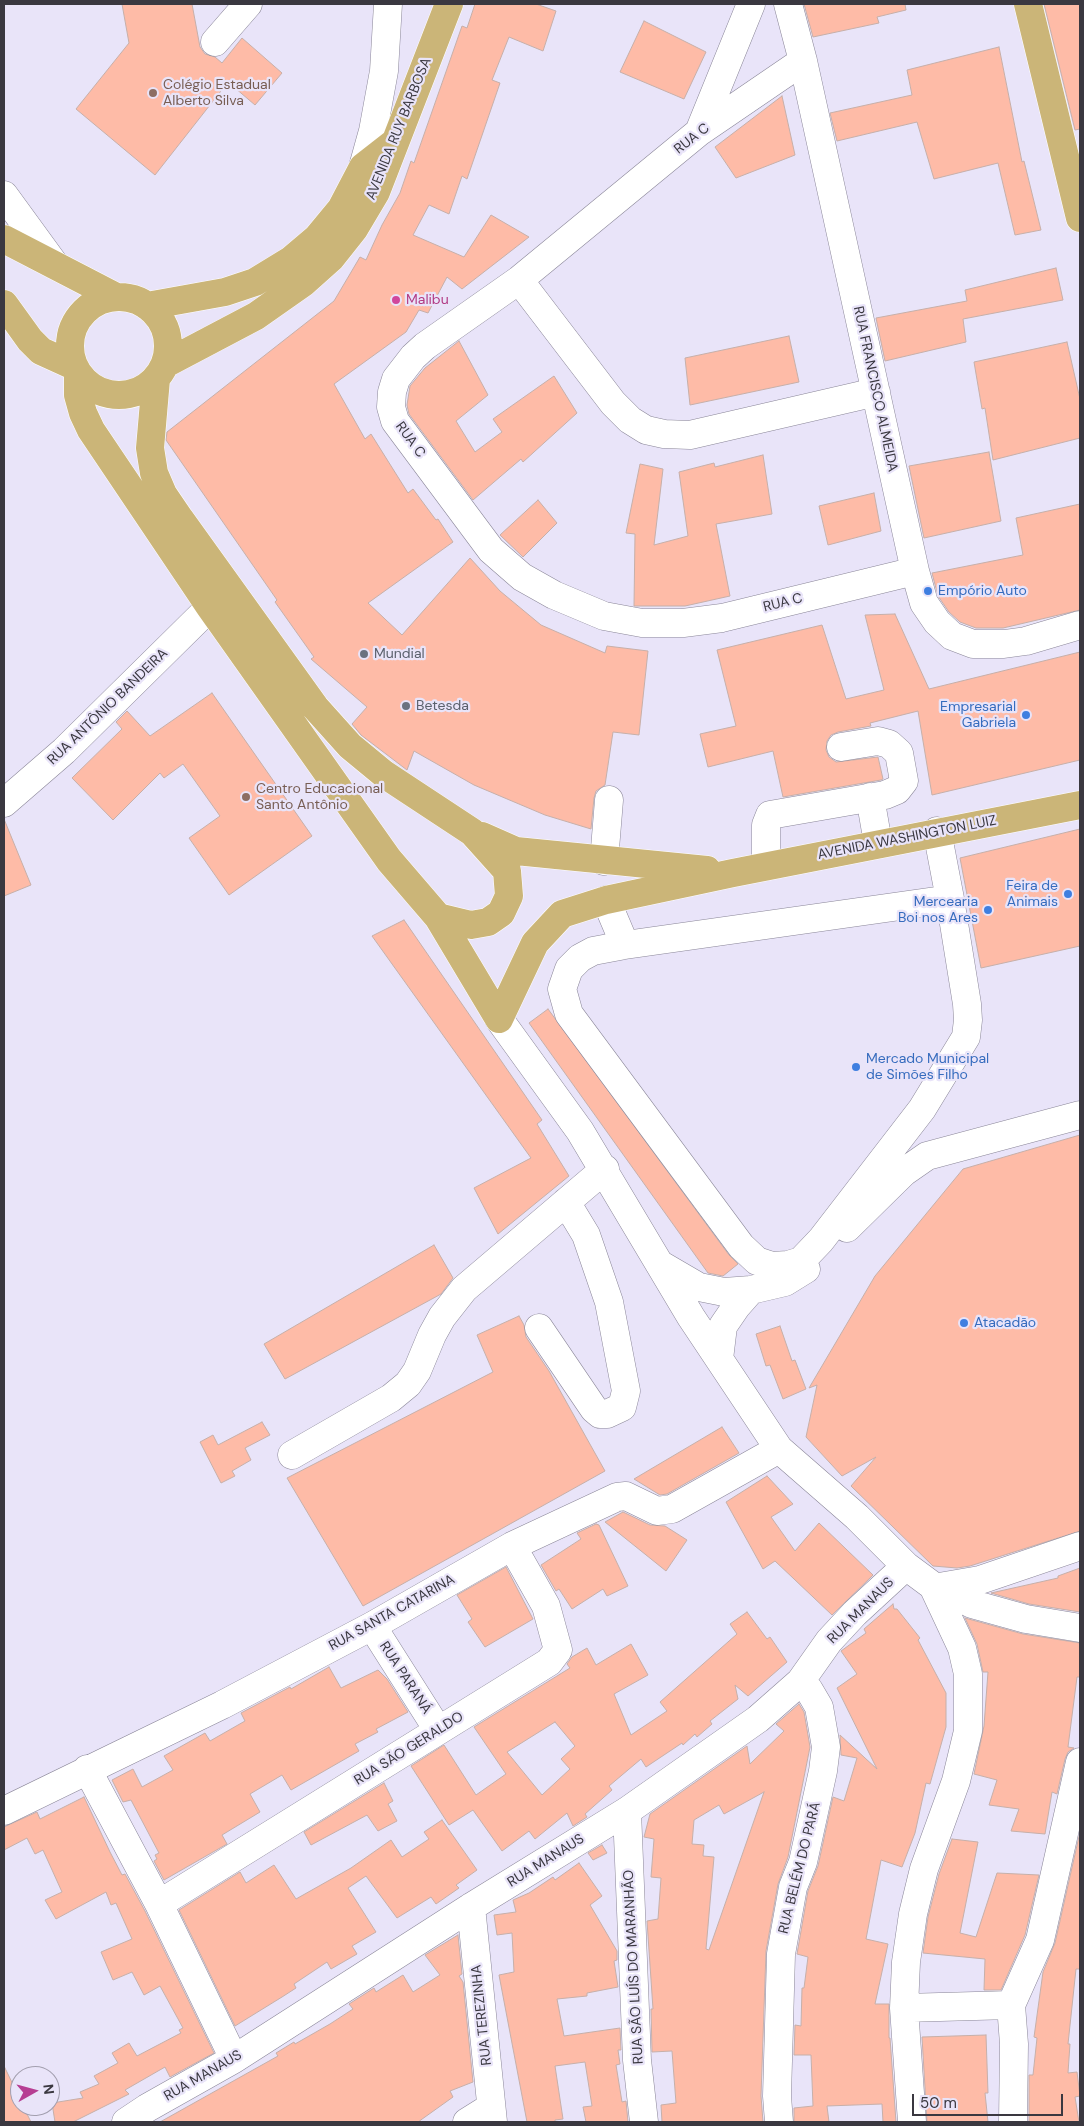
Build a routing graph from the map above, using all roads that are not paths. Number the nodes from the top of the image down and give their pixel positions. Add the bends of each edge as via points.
1 (248, 4) edge
2 (449, 4) edge
3 (751, 4) edge
4 (788, 4) edge
5 (1028, 4) edge
6 (386, 7) edge
7 (215, 42) dead end
8 (803, 61) junction
9 (699, 132) junction
10 (394, 142) junction
11 (363, 167) junction
12 (4, 195) edge
13 (1080, 218) edge
14 (4, 239) edge
15 (55, 265) junction
16 (519, 280) junction
17 (116, 297) junction
18 (4, 304) edge
19 (147, 306) junction
20 (76, 370) junction
21 (161, 371) junction
22 (876, 392) junction
23 (915, 571) junction
24 (210, 607) junction
25 (1080, 625) edge
26 (841, 748) dead end
27 (870, 797) junction
28 (609, 800) dead end
29 (4, 804) edge
30 (1080, 805) edge
31 (937, 831) junction
32 (472, 832) junction
33 (878, 843) junction
34 (604, 861) junction
35 (766, 866) junction
36 (733, 873) junction
37 (634, 894) junction
38 (950, 899) junction
39 (606, 900) junction
40 (438, 917) junction
41 (625, 945) junction
42 (499, 1019) junction
43 (922, 1109) junction
44 (1080, 1115) edge
45 (927, 1156) junction
46 (605, 1169) junction
47 (566, 1202) junction
48 (663, 1266) junction
49 (751, 1290) junction
50 (539, 1328) dead end
51 (719, 1359) junction
52 (779, 1449) junction
53 (292, 1455) dead end
54 (512, 1546) junction
55 (1080, 1546) edge
56 (906, 1566) junction
57 (936, 1587) junction
58 (372, 1626) junction
59 (1080, 1628) edge
60 (800, 1682) junction
61 (438, 1730) junction
62 (1080, 1762) edge
63 (87, 1769) junction
64 (4, 1811) edge
65 (628, 1811) junction
66 (159, 1904) junction
67 (471, 1907) junction
68 (1010, 2006) junction
69 (904, 2008) junction
70 (234, 2059) junction
71 (492, 2115) edge
72 (143, 2117) edge
73 (467, 2122) edge
74 (644, 2122) edge
75 (779, 2122) edge
76 (912, 2122) edge
77 (1013, 2122) edge

1 - 7 street
2 - 10 main road, AVENIDA RUY BARBOSA
3 - 9 street
4 - 8 street, RUA FRANCISCO ALMEIDA
5 - 13 main road
6 - 11 street via 384,71
8 - 9 street, RUA C
8 - 22 street, RUA FRANCISCO ALMEIDA
9 - 16 street, RUA C
10 - 11 main road
10 - 21 main road, AVENIDA RUY BARBOSA via 376,192 354,229 330,258 303,283 256,316
11 - 19 main road via 341,209 317,238 290,260 255,282 225,292
12 - 15 street
14 - 15 main road
15 - 17 main road
16 - 22 street via 613,403 646,430 690,435
16 - 23 street, RUA C via 413,356 396,380 392,407 395,420 490,550 522,577 554,595 604,616 642,623 683,623 722,618
17 - 19 main road via 131,298
17 - 20 main road via 101,300 87,308 77,320 71,335 70,351
18 - 20 main road via 41,351
19 - 21 main road via 157,315 165,330 168,347
20 - 21 main road via 91,386 107,394 125,395 142,390
20 - 24 main road via 78,395 91,430
21 - 32 main road via 150,448 154,473 180,519 315,707 350,746 384,774
22 - 23 street, RUA FRANCISCO ALMEIDA
23 - 25 street, RUA FRANCISCO ALMEIDA via 924,603 938,622 952,636 973,644 1026,641
24 - 29 street, RUA ANTÔNIO BANDEIRA via 64,752
24 - 40 main road via 389,860
26 - 27 street via 878,741 889,744 899,753 904,781 898,790
27 - 33 street
27 - 35 street via 770,815 766,826
28 - 34 street
30 - 31 main road, AVENIDA WASHINGTON LUIZ
31 - 33 main road, AVENIDA WASHINGTON LUIZ
31 - 38 street
32 - 34 main road, AVENIDA WASHINGTON LUIZ via 516,852
32 - 40 main road via 507,871 509,896 501,913 488,922 471,925
33 - 35 main road, AVENIDA WASHINGTON LUIZ
34 - 36 main road, AVENIDA WASHINGTON LUIZ
34 - 37 main road
35 - 36 main road, AVENIDA WASHINGTON LUIZ
36 - 37 main road, AVENIDA WASHINGTON LUIZ
37 - 39 main road, AVENIDA WASHINGTON LUIZ
38 - 41 street
38 - 43 street via 968,1020 966,1038
39 - 41 street
39 - 42 main road, AVENIDA WASHINGTON LUIZ via 562,914 535,943
40 - 42 main road
41 - 43 street via 593,951 569,969 562,989 569,1014 740,1246 757,1261 772,1266 801,1261 822,1240
42 - 46 street
43 - 45 street
44 - 45 street
45 - 49 street via 904,1172 802,1272 785,1282
46 - 47 street
46 - 48 street
47 - 50 street via 586,1235 609,1302 626,1391 622,1407 607,1414 600,1414 594,1409
47 - 53 street via 464,1289 435,1329 418,1371 408,1384 391,1398
48 - 49 street via 699,1287 724,1292
48 - 51 street
49 - 51 street via 723,1326
51 - 52 street
52 - 54 street, RUA SANTA CATARINA via 672,1509 657,1511 622,1495
52 - 56 street via 857,1517
54 - 58 street, RUA SANTA CATARINA
54 - 61 street, RUA SÃO GERALDO via 546,1606 558,1644 556,1655 538,1670
55 - 57 street via 980,1580
56 - 57 street
56 - 60 street, RUA MANAUS via 855,1612 829,1641
57 - 59 street via 972,1604 1026,1619
57 - 69 street via 964,1656 968,1674 968,1731 956,1781 922,1878 906,1962
58 - 61 street, RUA PARANÁ
58 - 63 street, RUA SANTA CATARINA via 222,1705
60 - 65 street, RUA MANAUS via 758,1719
60 - 75 street, RUA BELÉM DO PARÁ via 819,1707 826,1747 803,1862 793,1887 781,1954
61 - 66 street, RUA SÃO GERALDO
62 - 68 street via 1040,1940
63 - 64 street, RUA SANTA CATARINA
63 - 66 street
65 - 67 street, RUA MANAUS
65 - 74 street, RUA SÃO LUÍS DO MARANHÃO via 637,2060
66 - 70 street
67 - 70 street, RUA MANAUS
67 - 71 street, RUA TEREZINHA
68 - 69 street
68 - 77 street via 1014,2044
69 - 76 street
70 - 72 street, RUA MANAUS
71 - 73 street

